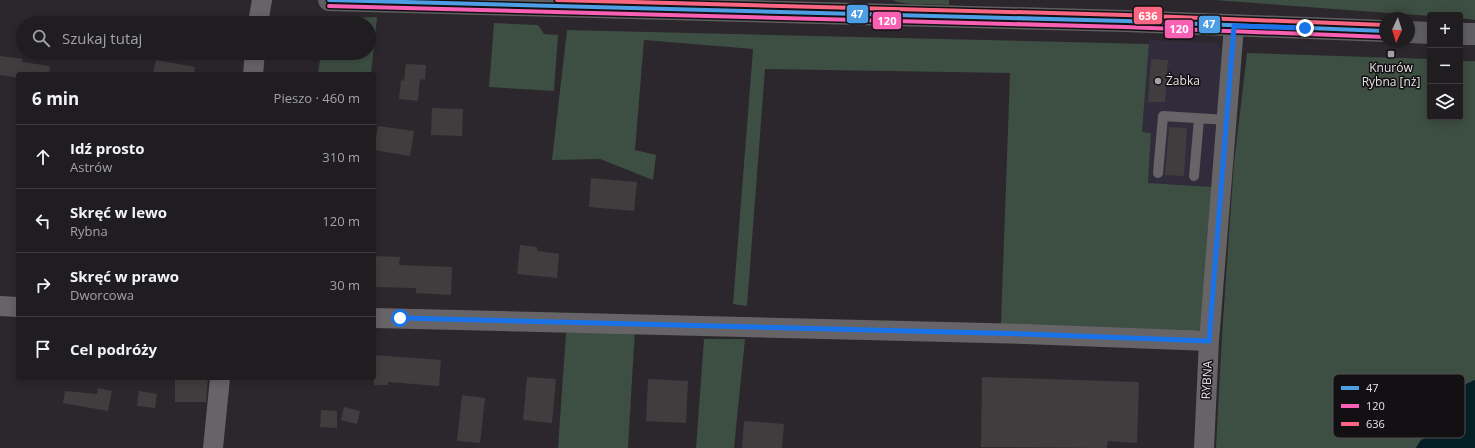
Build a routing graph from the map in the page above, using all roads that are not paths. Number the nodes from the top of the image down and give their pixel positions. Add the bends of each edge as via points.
1 (262, 0) edge
2 (329, 0) edge
3 (682, 5) edge
4 (259, 16) edge
5 (1234, 26) junction
6 (1379, 31) edge
7 (1415, 32) edge
8 (1427, 33) edge
9 (1463, 34) edge
10 (1475, 34) edge
11 (254, 60) edge
12 (253, 72) edge
13 (1199, 119) junction
14 (1227, 120) junction
15 (1158, 173) dead end
16 (1194, 176) dead end
17 (0, 306) edge
18 (16, 307) edge
19 (376, 318) edge
20 (1209, 341) junction
21 (220, 380) edge
22 (213, 448) edge
23 (1204, 448) edge

1 - 4 street
2 - 3 main road
3 - 5 main road
5 - 6 main road
5 - 14 street, RYBNA
7 - 8 main road
9 - 10 main road
11 - 12 street
13 - 14 lane
13 - 15 lane via 1163,116
13 - 16 lane
14 - 20 street, RYBNA
17 - 18 street
19 - 20 street
20 - 23 street, RYBNA
21 - 22 street

